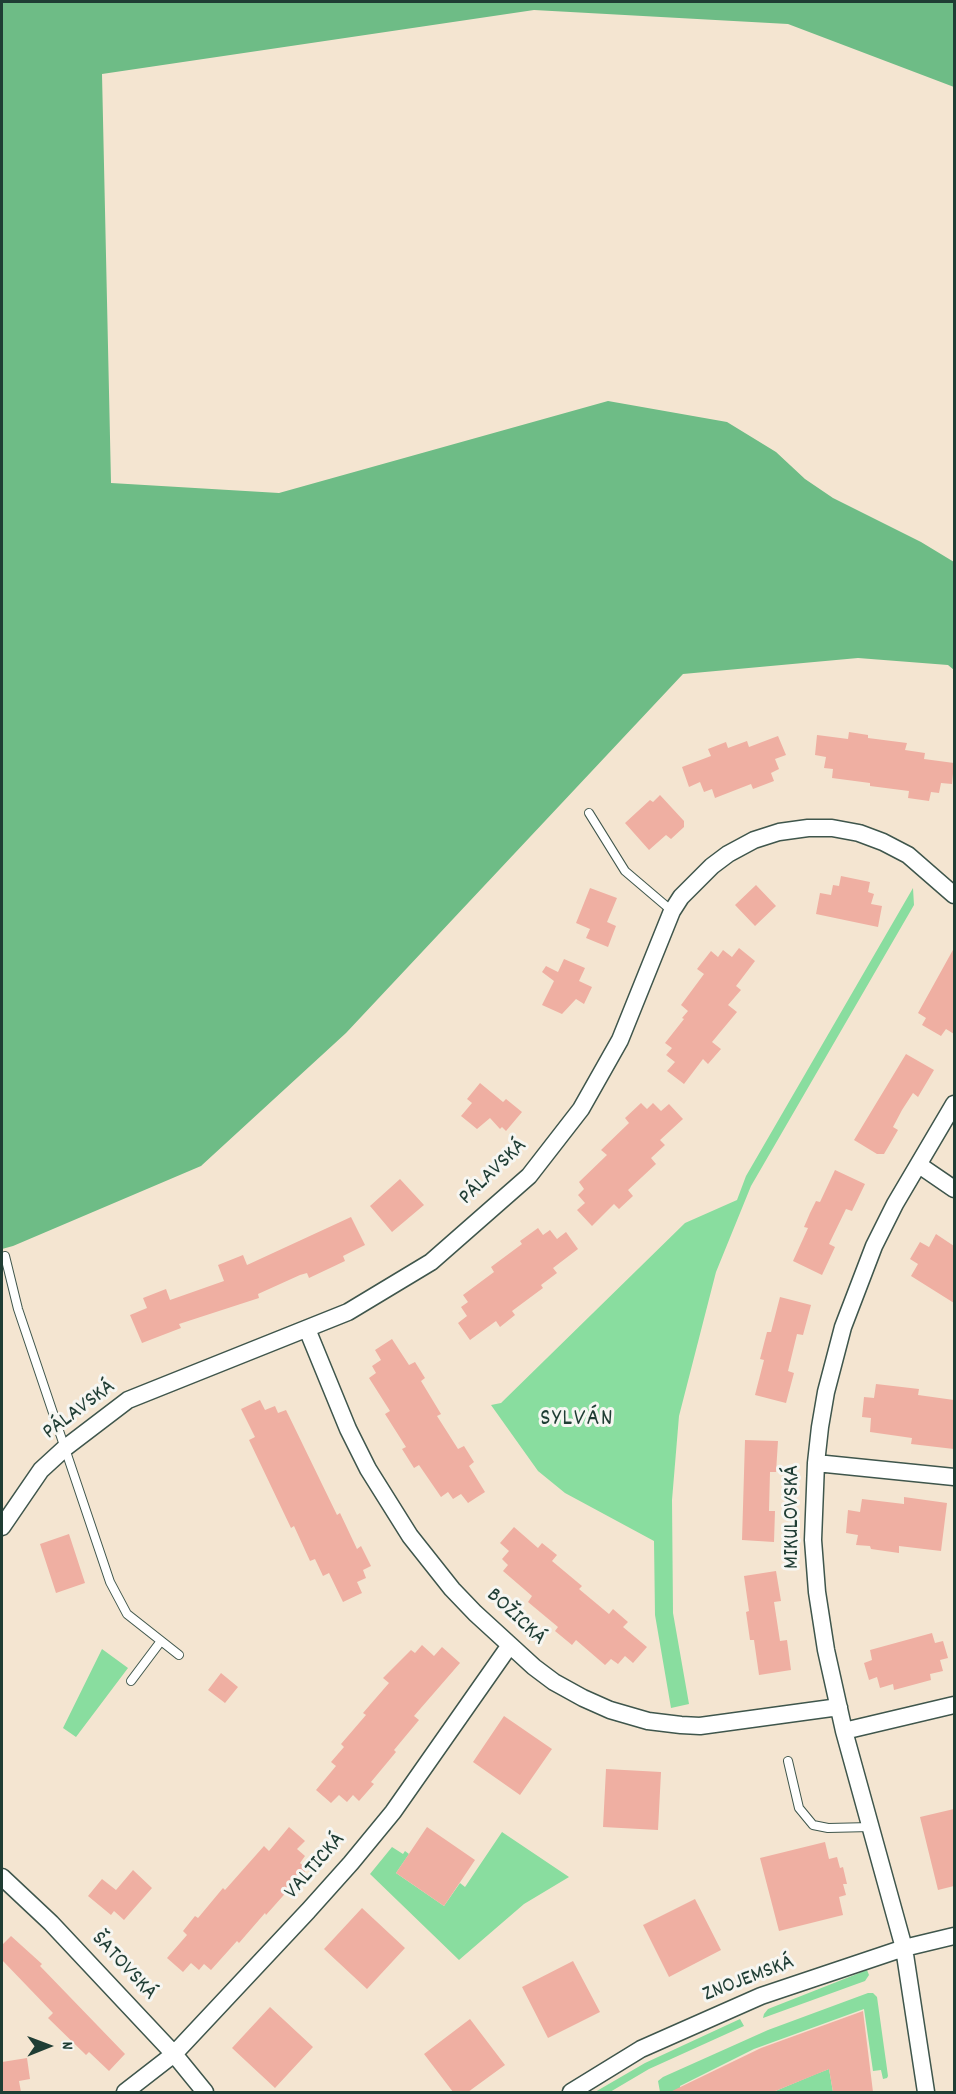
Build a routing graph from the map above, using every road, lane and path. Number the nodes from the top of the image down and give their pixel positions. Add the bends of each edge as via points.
1 (589, 813) dead end
2 (954, 895) edge
3 (672, 911) junction
4 (954, 1104) edge
5 (919, 1164) junction
6 (954, 1189) edge
7 (5, 1256) dead end
8 (306, 1329) junction
9 (65, 1448) junction
10 (816, 1463) junction
11 (954, 1477) edge
12 (2, 1527) edge
13 (161, 1641) junction
14 (510, 1645) junction
15 (179, 1655) dead end
16 (131, 1681) dead end
17 (954, 1705) edge
18 (839, 1707) junction
19 (844, 1731) junction
20 (788, 1761) dead end
21 (871, 1827) junction
22 (2, 1877) edge
23 (954, 1936) edge
24 (904, 1948) junction
25 (174, 2054) junction
26 (125, 2092) edge
27 (205, 2092) edge
28 (572, 2092) edge
29 (926, 2092) edge

1 - 3 lane via 625,871
2 - 3 street, PÁLAVSKÁ via 908,855 883,842 859,833 808,828 754,840 728,854 681,897
3 - 8 street, PÁLAVSKÁ via 620,1040 580,1109 530,1176 431,1262 348,1312
4 - 5 street, MIKULOVSKÁ
5 - 6 street
5 - 10 street, MIKULOVSKÁ via 874,1246 850,1304 826,1392
7 - 9 lane via 18,1309
8 - 9 street, PÁLAVSKÁ via 128,1400
8 - 14 street, BOŽICKÁ via 348,1428 389,1505 452,1589
9 - 12 street, PÁLAVSKÁ via 41,1470
9 - 13 lane via 110,1582 127,1614
10 - 11 street
10 - 18 street, MIKULOVSKÁ via 813,1540 826,1650
13 - 15 lane
13 - 16 lane
14 - 18 street, BOŽICKÁ via 554,1682 583,1698 648,1721 700,1726
14 - 25 street, VALTICKÁ via 393,1812 308,1911
17 - 19 street
18 - 19 street, MIKULOVSKÁ
19 - 21 street, MIKULOVSKÁ
20 - 21 lane via 799,1808 813,1825
21 - 24 street, MIKULOVSKÁ
22 - 25 street, ŠATOVSKÁ via 51,1923
23 - 24 street, ZNOJEMSKÁ
24 - 28 street, ZNOJEMSKÁ via 761,1996 641,2049
24 - 29 street, MIKULOVSKÁ
25 - 26 street, VALTICKÁ
25 - 27 street, ŠATOVSKÁ

